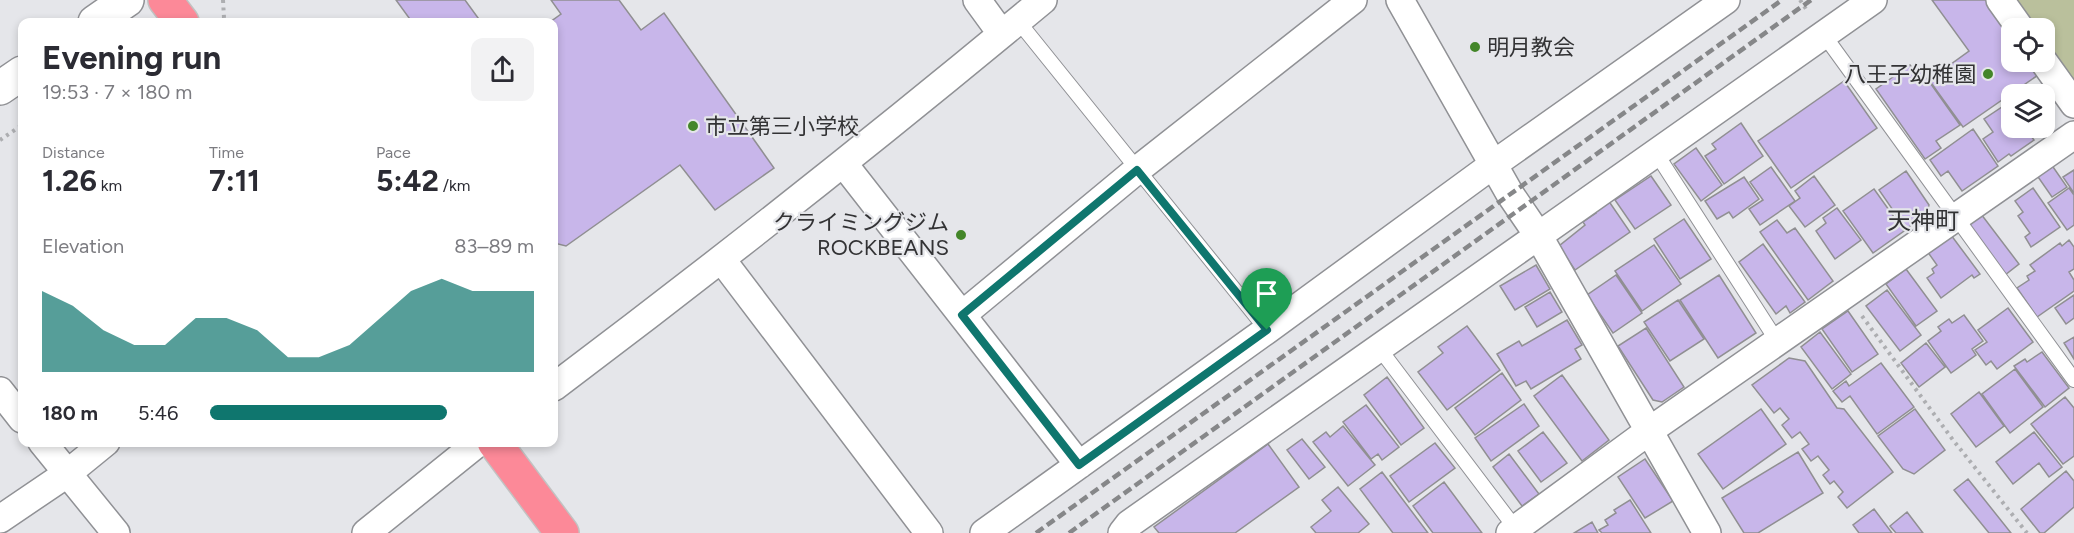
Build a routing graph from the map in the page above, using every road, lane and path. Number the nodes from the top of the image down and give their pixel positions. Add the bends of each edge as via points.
1 (127, 0) edge
2 (165, 0) edge
3 (223, 0) edge
4 (977, 0) edge
5 (1043, 0) edge
6 (1353, 0) edge
7 (1400, 0) edge
8 (1726, 0) edge
9 (1874, 0) edge
10 (2000, 0) edge
11 (101, 18) edge
12 (179, 18) edge
13 (224, 18) dead end
14 (2013, 18) edge
15 (1009, 27) junction
16 (1824, 35) junction
17 (2051, 72) edge
18 (18, 76) edge
19 (0, 88) edge
20 (2074, 104) edge
21 (18, 128) edge
22 (2074, 135) edge
23 (0, 140) edge
24 (1656, 153) junction
25 (843, 164) junction
26 (1494, 164) junction
27 (1137, 170) junction
28 (1955, 218) junction
29 (1538, 235) junction
30 (722, 260) junction
31 (1846, 294) junction
32 (962, 315) junction
33 (1267, 330) junction
34 (1777, 341) junction
35 (1378, 348) junction
36 (2074, 380) edge
37 (558, 384) edge
38 (1648, 431) junction
39 (46, 447) edge
40 (100, 447) edge
41 (473, 447) edge
42 (498, 447) edge
43 (1079, 465) junction
44 (68, 473) junction
45 (0, 519) edge
46 (1513, 531) edge
47 (116, 533) edge
48 (366, 533) edge
49 (562, 533) edge
50 (929, 533) edge
51 (984, 533) edge
52 (1122, 533) edge
53 (1707, 533) edge
54 (2027, 533) edge

1 - 11 main road
2 - 12 highway
3 - 13 path
4 - 15 street
5 - 15 street
6 - 27 street
7 - 26 street
8 - 26 street
9 - 16 street
10 - 14 street
15 - 25 street
15 - 27 lane
16 - 24 street
16 - 28 lane
17 - 20 street
18 - 19 main road
21 - 23 path
22 - 28 street
24 - 29 street
24 - 34 lane
25 - 30 street
25 - 32 street
26 - 29 street
26 - 33 street
27 - 32 street
27 - 33 lane
28 - 31 street
28 - 36 lane
29 - 35 street
29 - 38 street
30 - 37 street
30 - 50 street
31 - 34 street
31 - 54 path
32 - 43 street
33 - 43 street
34 - 38 street
35 - 46 lane
35 - 52 street via 1129,524
38 - 46 street
38 - 53 street
39 - 44 street
40 - 44 street
41 - 48 street
42 - 49 highway
43 - 51 street
44 - 45 street
44 - 47 street

